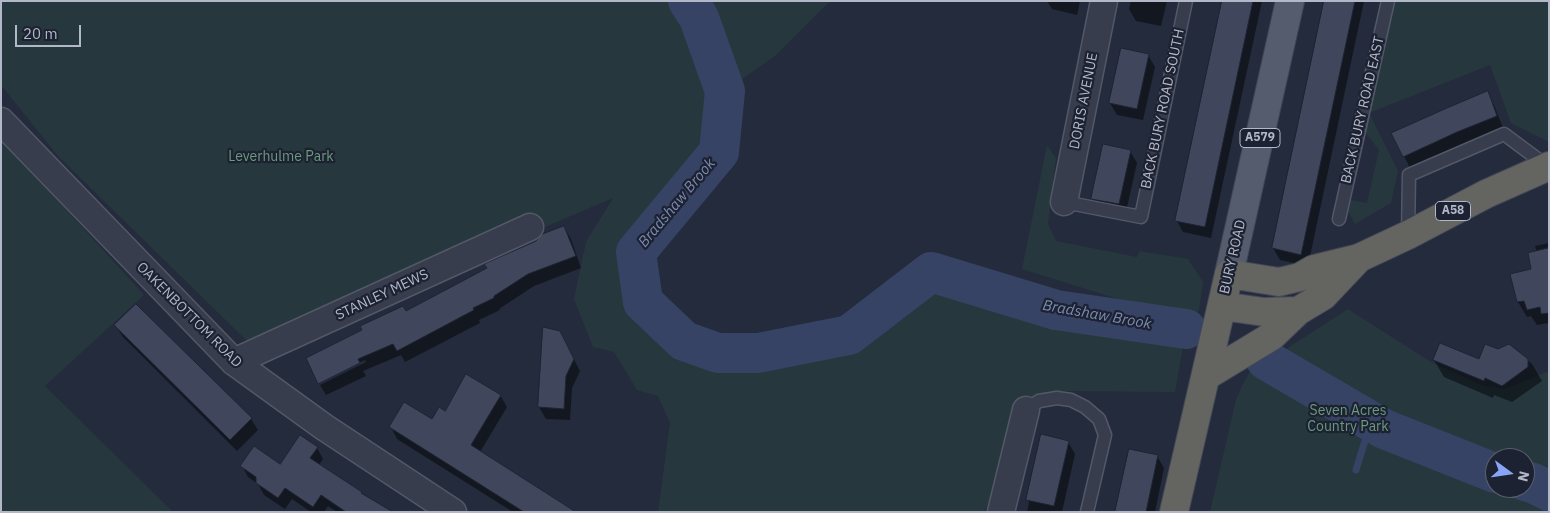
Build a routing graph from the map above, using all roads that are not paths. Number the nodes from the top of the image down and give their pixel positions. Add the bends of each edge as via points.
1 (1104, 1) edge
2 (1186, 1) edge
3 (1290, 1) edge
4 (1388, 1) edge
5 (1, 121) edge
6 (1548, 166) edge
7 (1064, 202) joint
8 (1339, 219) dead end
9 (530, 227) dead end
10 (1408, 235) junction
11 (1359, 258) junction
12 (1230, 274) junction
13 (1222, 306) junction
14 (1298, 311) junction
15 (234, 362) junction
16 (1206, 376) junction
17 (1026, 410) joint
18 (453, 512) edge
19 (1001, 512) edge
20 (1087, 512) edge
21 (1174, 512) edge

1 - 7 street, DORIS AVENUE
2 - 7 lane, BACK BURY ROAD SOUTH via 1141,217
3 - 12 main road, BURY ROAD / A579
4 - 8 lane, BACK BURY ROAD EAST
5 - 15 street, OAKENBOTTOM ROAD
6 - 10 highway, A58
6 - 10 lane via 1504,134 1409,175
9 - 15 street, STANLEY MEWS
10 - 11 highway, A58
11 - 12 highway, A58 via 1279,282
11 - 14 highway, A58 via 1323,296
12 - 13 highway, BURY ROAD
13 - 14 highway, A58 via 1277,313
13 - 16 highway, BURY ROAD
14 - 16 highway, A58 via 1272,336
15 - 18 street, OAKENBOTTOM ROAD via 324,427
16 - 21 highway, BURY ROAD
17 - 19 street
17 - 20 lane via 1039,401 1057,398 1071,400 1099,419 1105,435

